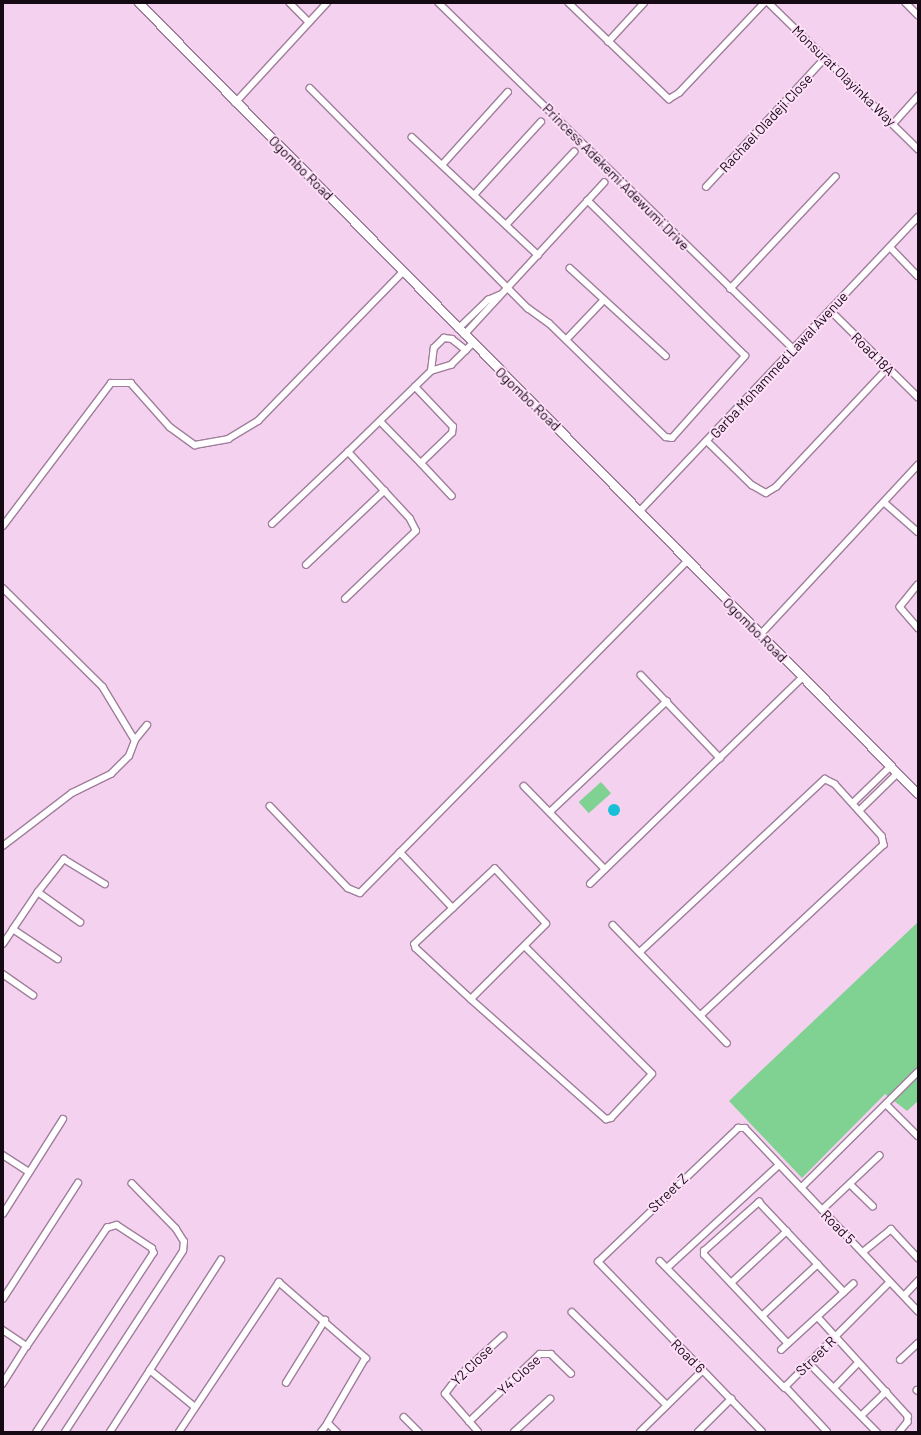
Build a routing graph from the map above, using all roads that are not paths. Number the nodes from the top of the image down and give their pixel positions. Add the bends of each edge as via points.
1 (139, 3) edge
2 (290, 3) edge
3 (327, 3) edge
4 (439, 3) edge
5 (569, 3) edge
6 (644, 3) edge
7 (764, 3) edge
8 (769, 3) edge
9 (906, 3) edge
10 (918, 15) edge
11 (309, 22) junction
12 (608, 42) junction
13 (825, 58) junction
14 (310, 88) dead end
15 (508, 92) dead end
16 (918, 96) edge
17 (235, 103) junction
18 (541, 122) dead end
19 (893, 124) junction
20 (412, 137) dead end
21 (918, 149) edge
22 (574, 152) dead end
23 (442, 165) junction
24 (835, 177) dead end
25 (604, 183) dead end
26 (706, 188) dead end
27 (474, 195) junction
28 (588, 201) junction
29 (918, 217) edge
30 (506, 225) junction
31 (890, 247) junction
32 (538, 255) junction
33 (570, 268) dead end
34 (402, 273) junction
35 (918, 276) edge
36 (507, 286) junction
37 (730, 289) junction
38 (604, 300) junction
39 (830, 310) junction
40 (461, 332) junction
41 (566, 340) junction
42 (472, 344) junction
43 (466, 350) junction
44 (794, 350) junction
45 (666, 356) dead end
46 (887, 368) junction
47 (431, 371) junction
48 (415, 387) junction
49 (918, 397) edge
50 (380, 421) junction
51 (707, 441) junction
52 (348, 452) junction
53 (421, 463) junction
54 (918, 465) edge
55 (384, 491) junction
56 (452, 496) dead end
57 (884, 502) junction
58 (639, 512) junction
59 (272, 524) dead end
60 (3, 526) edge
61 (918, 532) edge
62 (687, 561) junction
63 (306, 565) dead end
64 (918, 585) edge
65 (3, 588) edge
66 (345, 599) dead end
67 (918, 628) edge
68 (760, 634) junction
69 (641, 675) dead end
70 (803, 677) junction
71 (667, 701) junction
72 (147, 725) dead end
73 (135, 740) junction
74 (720, 758) junction
75 (891, 766) junction
76 (898, 773) junction
77 (524, 786) dead end
78 (918, 794) edge
79 (852, 803) junction
80 (270, 806) dead end
81 (859, 811) junction
82 (550, 812) junction
83 (3, 846) edge
84 (400, 852) junction
85 (605, 869) junction
86 (105, 884) dead end
87 (590, 884) dead end
88 (38, 892) junction
89 (453, 908) junction
90 (80, 922) dead end
91 (613, 925) dead end
92 (13, 929) junction
93 (3, 944) edge
94 (525, 947) junction
95 (640, 952) junction
96 (58, 959) dead end
97 (3, 974) edge
98 (33, 994) dead end
99 (471, 999) junction
100 (702, 1015) junction
101 (728, 1043) dead end
102 (918, 1072) edge
103 (886, 1104) junction
104 (63, 1119) dead end
105 (918, 1136) edge
106 (758, 1143) joint
107 (3, 1155) edge
108 (879, 1156) dead end
109 (779, 1165) junction
110 (30, 1172) junction
111 (78, 1183) dead end
112 (132, 1184) dead end
113 (850, 1184) junction
114 (801, 1188) junction
115 (873, 1206) dead end
116 (822, 1210) junction
117 (4, 1212) edge
118 (786, 1231) junction
119 (863, 1252) junction
120 (918, 1258) edge
121 (221, 1260) dead end
122 (660, 1261) dead end
123 (818, 1264) junction
124 (666, 1268) junction
125 (613, 1281) joint
126 (918, 1281) edge
127 (890, 1282) junction
128 (731, 1283) junction
129 (853, 1284) dead end
130 (844, 1292) junction
131 (904, 1296) junction
132 (3, 1299) edge
133 (918, 1311) edge
134 (572, 1312) dead end
135 (762, 1316) junction
136 (818, 1317) junction
137 (325, 1320) junction
138 (3, 1330) edge
139 (503, 1336) dead end
140 (836, 1337) junction
141 (918, 1343) edge
142 (788, 1344) junction
143 (27, 1346) junction
144 (781, 1350) dead end
145 (900, 1360) dead end
146 (809, 1363) junction
147 (858, 1363) junction
148 (150, 1370) junction
149 (703, 1370) junction
150 (571, 1373) dead end
151 (286, 1383) dead end
152 (3, 1384) edge
153 (785, 1388) junction
154 (834, 1388) junction
155 (886, 1392) junction
156 (550, 1399) dead end
157 (731, 1399) junction
158 (667, 1405) junction
159 (194, 1406) junction
160 (861, 1416) junction
161 (404, 1417) dead end
162 (469, 1422) junction
163 (328, 1423) junction
164 (758, 1431) edge
165 (37, 1432) edge
166 (65, 1432) edge
167 (110, 1432) edge
168 (179, 1432) edge
169 (321, 1432) edge
170 (337, 1432) edge
171 (419, 1432) edge
172 (478, 1432) edge
173 (514, 1432) edge
174 (640, 1432) edge
175 (698, 1432) edge
176 (826, 1432) edge
177 (877, 1432) edge
178 (900, 1432) edge

1 - 17 main road, Ogombo Road
2 - 11 street
3 - 11 street
4 - 37 street, Princess Adekemi Adewumi Drive
5 - 12 street
6 - 12 street
7 - 12 street via 671,99 657,91
8 - 13 street, Monsurat Olayinka Way
9 - 10 street
11 - 17 street
13 - 19 street, Monsurat Olayinka Way
13 - 26 street, Rachael Oladeji Close
14 - 36 street
15 - 23 street
16 - 19 street
17 - 34 main road, Ogombo Road
18 - 27 street
19 - 21 street, Monsurat Olayinka Way
20 - 23 street
22 - 30 street
23 - 27 street
24 - 37 street
25 - 28 street
27 - 30 street
28 - 32 street
28 - 41 street via 745,358 669,438
29 - 31 street, Garba Mohammed Lawal Avenue
30 - 32 street
31 - 35 street
31 - 39 street, Garba Mohammed Lawal Avenue
32 - 36 street
33 - 38 street
34 - 40 main road, Ogombo Road
34 - 60 street via 258,421 228,439 194,445 170,427 131,383 111,383
36 - 40 street
36 - 41 street
37 - 44 street, Princess Adekemi Adewumi Drive
38 - 41 street
38 - 45 street
39 - 44 street, Garba Mohammed Lawal Avenue
39 - 46 street, Road 18A
40 - 42 main road, Ogombo Road
42 - 43 street
42 - 58 main road, Ogombo Road
43 - 47 street via 451,365
43 - 47 street via 452,339 444,338 434,348
44 - 51 street, Garba Mohammed Lawal Avenue
46 - 49 street, Road 18A
46 - 51 street via 776,487 766,494 752,485
47 - 48 street
48 - 50 street
48 - 53 street via 453,427 452,433
50 - 52 street
50 - 53 street
51 - 58 street, Garba Mohammed Lawal Avenue
52 - 55 street
52 - 59 street
53 - 56 street
54 - 57 street
55 - 63 street
55 - 66 street via 410,519 416,531
57 - 61 street
57 - 68 street
58 - 62 main road, Ogombo Road
62 - 68 main road, Ogombo Road
62 - 84 street
64 - 67 street via 900,607
65 - 73 street via 103,687
68 - 70 main road, Ogombo Road
69 - 71 street
70 - 74 street
70 - 75 main road, Ogombo Road
71 - 74 street
71 - 82 street
72 - 73 street
73 - 83 street via 129,756 111,774 72,793
74 - 85 street
75 - 76 main road, Ogombo Road
75 - 79 street
76 - 78 main road, Ogombo Road
76 - 81 street
77 - 82 street
79 - 81 street
79 - 95 street via 830,779 825,779
80 - 84 street via 356,894
81 - 100 street via 882,836 884,845
82 - 85 street
84 - 89 street
85 - 87 street
86 - 88 street via 64,859
88 - 90 street
88 - 92 street
89 - 94 street via 497,870 546,924
89 - 99 street via 414,946
91 - 95 street
92 - 93 street
92 - 96 street
94 - 99 street
94 - 99 street via 652,1074 611,1118 606,1119
95 - 100 street
97 - 98 street
100 - 101 street
102 - 103 street
103 - 105 street
103 - 114 street
104 - 110 street
106 - 109 street, Road 5
106 - 125 street, Street Z via 741,1127 598,1260
107 - 110 street
108 - 113 street
109 - 114 street, Road 5
109 - 124 street
110 - 117 street
111 - 132 street
112 - 166 street via 176,1229 184,1242 183,1251
113 - 115 street
113 - 116 street
114 - 116 street, Road 5
116 - 119 street, Road 5
118 - 123 street
118 - 128 street
118 - 128 street via 759,1202 704,1251
119 - 120 street via 891,1229
119 - 127 street, Road 5
121 - 148 street
122 - 124 street
123 - 130 street
123 - 135 street
124 - 153 street
125 - 149 street, Road 6
126 - 131 street
127 - 131 street, Road 5
127 - 140 street, Street R
128 - 135 street
129 - 130 street
130 - 136 street
131 - 133 street, Road 5
134 - 158 street
135 - 142 street
136 - 140 street
136 - 142 street
137 - 151 street
137 - 159 street via 282,1283 276,1284
137 - 163 street via 366,1361
138 - 143 street
139 - 162 street, Y2 Close via 446,1391 448,1399
140 - 146 street, Street R
140 - 147 street
141 - 145 street
142 - 144 street
143 - 152 street
143 - 165 street via 107,1228 116,1225 152,1248 154,1253
146 - 153 street, Street R
146 - 154 street
147 - 154 street
147 - 155 street
148 - 159 street
148 - 167 street
149 - 157 street, Road 6
149 - 158 street
150 - 162 street, Y4 Close via 550,1354 540,1354
153 - 176 street, Street R
154 - 160 street
155 - 160 street
155 - 178 street via 908,1416 908,1422
156 - 173 street
157 - 164 street, Road 6
157 - 175 street
158 - 174 street
159 - 168 street
160 - 177 street
161 - 171 street
162 - 172 street, Y2 Close
163 - 169 street
163 - 170 street

